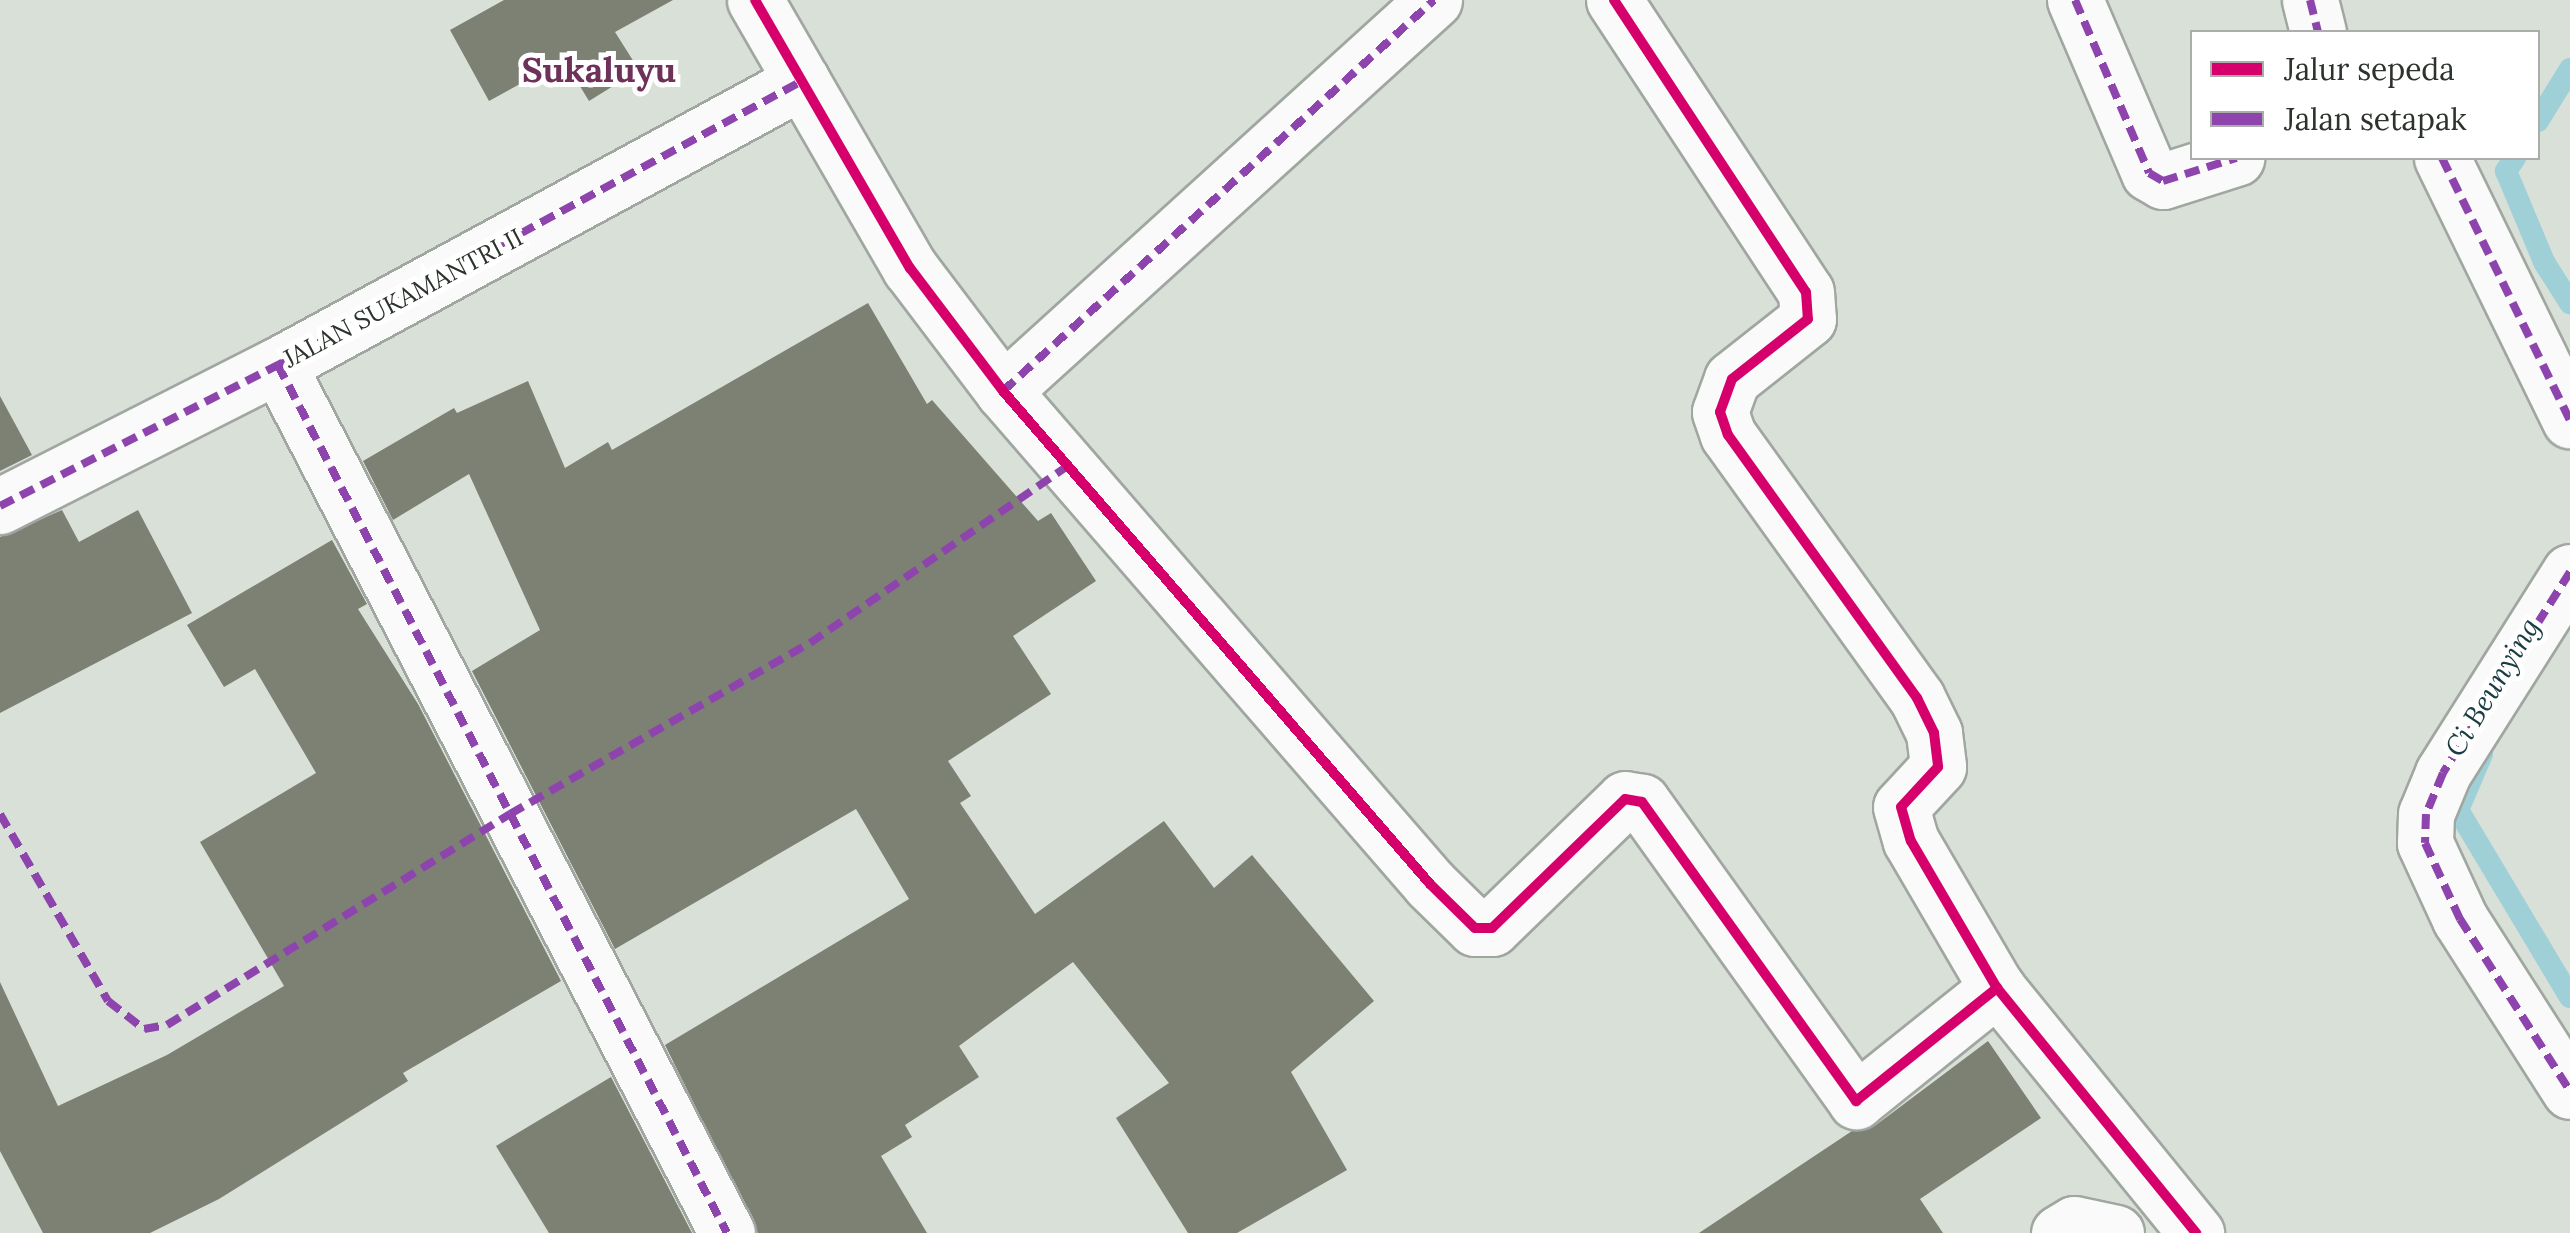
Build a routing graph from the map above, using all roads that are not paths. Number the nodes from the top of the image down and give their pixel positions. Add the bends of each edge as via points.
1 (755, 0) edge
2 (1434, 0) edge
3 (1614, 0) edge
4 (2075, 0) edge
5 (2310, 0) edge
6 (2318, 30) edge
7 (802, 82) junction
8 (2229, 160) edge
9 (2443, 160) edge
10 (278, 366) junction
11 (1003, 391) junction
12 (2570, 420) edge
13 (0, 506) edge
14 (2570, 572) edge
15 (1997, 988) junction
16 (2570, 1091) edge
17 (727, 1233) edge
18 (2059, 1233) edge
19 (2116, 1233) edge
20 (2196, 1233) edge

1 - 7 street
2 - 11 street
3 - 15 street via 1806,292 1808,320 1732,379 1720,412 1728,435 1925,716 1941,753 1928,782 1901,807 1901,818
4 - 8 street via 2140,158 2157,180
5 - 6 street
7 - 10 street, JALAN SUKAMANTRI II
7 - 11 street via 910,268
9 - 12 street
10 - 13 street, JALAN SUKAMANTRI II
10 - 17 street
11 - 15 street via 1475,928 1492,928 1625,799 1642,802 1856,1101
14 - 16 street via 2443,773 2425,828 2425,844 2453,907
15 - 20 street
18 - 19 street via 2074,1224

